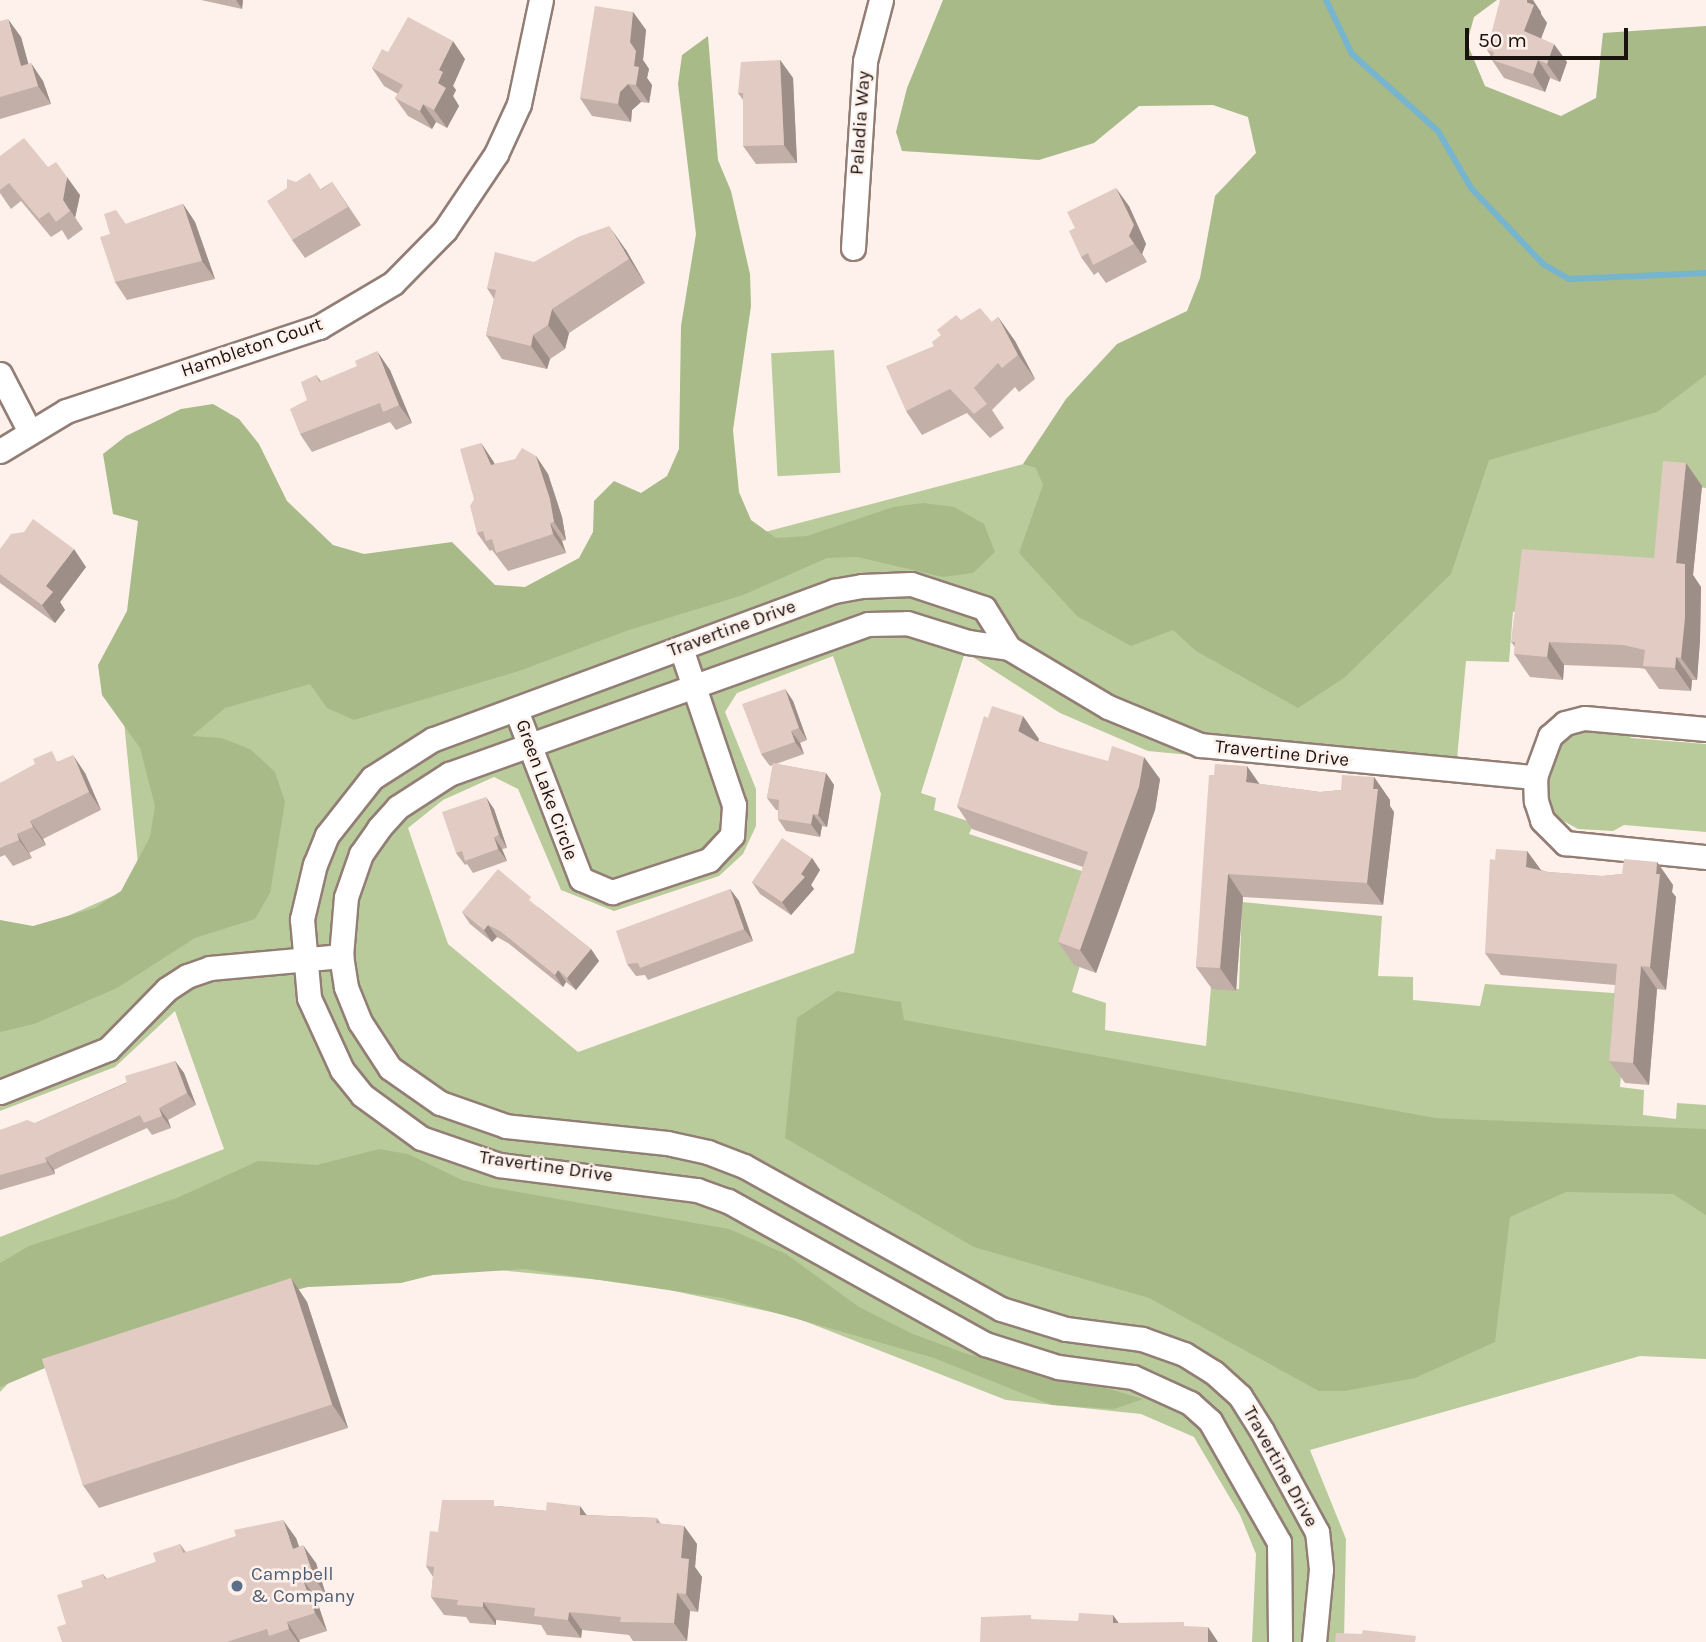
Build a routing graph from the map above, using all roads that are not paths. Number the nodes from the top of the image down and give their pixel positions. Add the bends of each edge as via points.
1 (541, 0) edge
2 (881, 0) edge
3 (853, 248) dead end
4 (0, 374) edge
5 (29, 430) junction
6 (0, 451) edge
7 (681, 648) junction
8 (1009, 648) junction
9 (693, 684) junction
10 (516, 710) junction
11 (1706, 729) edge
12 (529, 745) junction
13 (1535, 777) junction
14 (1706, 857) edge
15 (341, 956) junction
16 (302, 960) junction
17 (0, 1092) edge
18 (1301, 1496) junction
19 (1266, 1514) junction
20 (1280, 1642) edge
21 (1314, 1642) edge

1 - 5 street, Hambleton Court via 519,103 496,154 445,230 393,283 319,327 90,402
2 - 3 street, Paladia Way via 864,61
4 - 5 street
5 - 6 street, Hambleton Court
7 - 8 street, Travertine Drive via 834,592 911,584 984,608
7 - 9 street, Green Lake Circle
7 - 10 street, Travertine Drive
8 - 9 street, Travertine Drive via 968,642 907,623 868,624
8 - 13 street, Travertine Drive via 1108,707 1200,745
9 - 12 street, Travertine Drive
9 - 12 street, Green Lake Circle via 736,820 724,846 709,860 630,888 612,892 594,888 573,866
10 - 12 street, Green Lake Circle
10 - 16 street, Travertine Drive via 433,739 372,778 348,805 314,864 302,919
11 - 13 street via 1584,718 1565,723 1550,736
12 - 15 street, Travertine Drive via 449,774 398,807 362,854 351,877 341,923
13 - 14 street via 1542,820 1565,843
15 - 16 street
15 - 18 street, Travertine Drive via 346,987 375,1049 390,1068 440,1103 506,1126 667,1143 708,1153 744,1166 1001,1309 1066,1329 1142,1339 1184,1354 1240,1396
16 - 17 street via 210,968 187,976 167,989 108,1049
16 - 19 street, Travertine Drive via 309,998 342,1070 362,1095 421,1138 499,1165 697,1190 728,1201 985,1344 1058,1367 1133,1377 1167,1389 1210,1421
18 - 19 street
18 - 21 street, Travertine Drive via 1317,1532 1321,1569
19 - 20 street, Travertine Drive via 1279,1542

